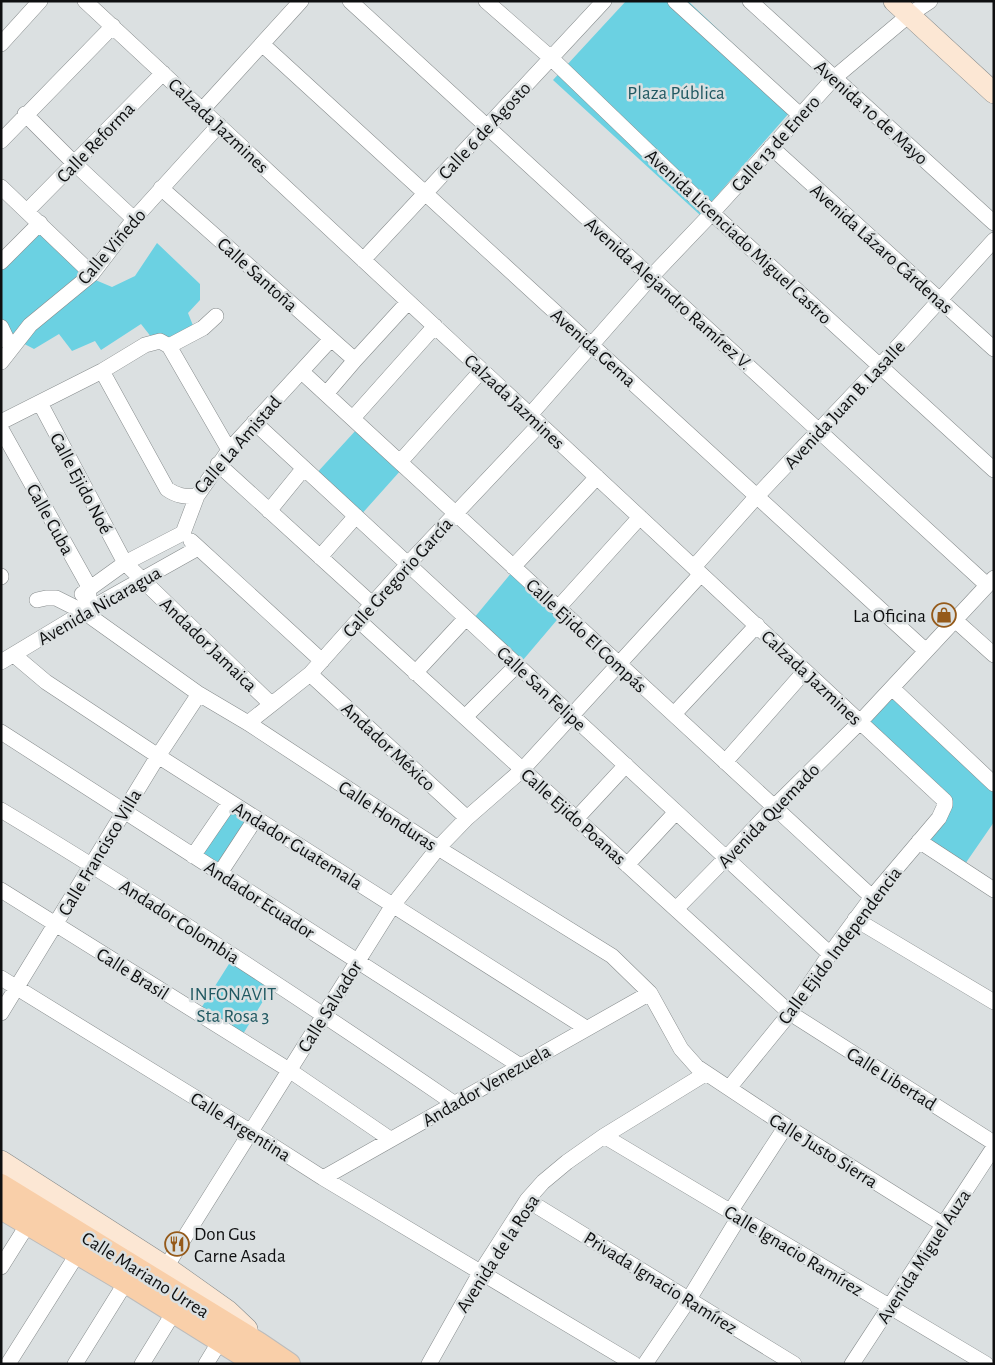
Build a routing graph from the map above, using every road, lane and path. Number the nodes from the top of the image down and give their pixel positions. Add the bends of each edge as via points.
1 (40, 1) edge
2 (86, 1) edge
3 (301, 1) edge
4 (350, 1) edge
5 (486, 1) edge
6 (604, 1) edge
7 (675, 1) edge
8 (750, 1) edge
9 (930, 1) edge
10 (901, 8) edge
11 (112, 26) junction
12 (1, 44) edge
13 (262, 44) junction
14 (551, 58) junction
15 (162, 73) junction
16 (834, 78) junction
17 (994, 93) edge
18 (202, 110) junction
19 (26, 114) junction
20 (800, 115) junction
21 (218, 125) junction
22 (487, 127) junction
23 (1, 141) edge
24 (771, 147) junction
25 (74, 163) junction
26 (1, 187) edge
27 (161, 188) junction
28 (425, 194) junction
29 (28, 211) junction
30 (712, 213) junction
31 (134, 219) junction
32 (40, 223) junction
33 (994, 223) edge
34 (994, 240) edge
35 (3, 256) edge
36 (363, 260) junction
37 (92, 274) junction
38 (651, 277) junction
39 (940, 300) junction
40 (408, 302) junction
41 (216, 316) dead end
42 (435, 326) junction
43 (1, 327) edge
44 (331, 339) junction
45 (164, 344) junction
46 (593, 346) junction
47 (12, 348) junction
48 (994, 348) edge
49 (355, 360) junction
50 (1, 362) edge
51 (880, 366) junction
52 (482, 370) junction
53 (102, 371) junction
54 (302, 372) junction
55 (326, 394) junction
56 (40, 403) junction
57 (353, 418) junction
58 (536, 420) junction
59 (1, 422) edge
60 (254, 422) junction
61 (1, 429) edge
62 (818, 430) junction
63 (228, 450) junction
64 (400, 462) junction
65 (218, 464) junction
66 (304, 468) junction
67 (994, 470) edge
68 (597, 477) junction
69 (197, 496) junction
70 (757, 496) junction
71 (270, 511) junction
72 (456, 513) junction
73 (356, 516) junction
74 (640, 517) junction
75 (183, 533) junction
76 (198, 548) junction
77 (320, 557) junction
78 (125, 563) junction
79 (408, 564) junction
80 (513, 567) junction
81 (698, 571) junction
82 (141, 579) junction
83 (991, 582) edge
84 (88, 590) junction
85 (37, 600) dead end
86 (67, 604) junction
87 (372, 604) junction
88 (558, 608) junction
89 (84, 612) junction
90 (466, 618) junction
91 (358, 620) junction
92 (955, 620) junction
93 (757, 625) junction
94 (926, 651) junction
95 (994, 655) edge
96 (8, 659) edge
97 (322, 661) junction
98 (618, 664) junction
99 (517, 665) junction
100 (806, 671) junction
101 (416, 673) junction
102 (310, 674) junction
103 (892, 688) junction
104 (199, 694) junction
105 (271, 704) junction
106 (674, 714) junction
107 (572, 716) junction
108 (465, 718) junction
109 (860, 722) junction
110 (248, 723) junction
111 (1, 732) edge
112 (158, 756) junction
113 (725, 762) junction
114 (626, 765) junction
115 (522, 770) junction
116 (994, 784) edge
117 (945, 800) joint
118 (230, 802) junction
119 (774, 807) junction
120 (1, 810) edge
121 (125, 810) junction
122 (676, 812) junction
123 (256, 818) junction
124 (467, 818) junction
125 (576, 819) junction
126 (919, 841) junction
127 (438, 848) junction
128 (193, 856) junction
129 (726, 858) junction
130 (92, 864) junction
131 (627, 865) junction
132 (220, 873) junction
133 (1, 890) edge
134 (994, 890) edge
135 (872, 897) junction
136 (393, 905) junction
137 (676, 909) junction
138 (855, 919) junction
139 (55, 924) junction
140 (830, 954) junction
141 (357, 962) junction
142 (1, 978) edge
143 (16, 988) junction
144 (650, 993) junction
145 (994, 1002) edge
146 (1, 1013) edge
147 (790, 1013) junction
148 (324, 1015) junction
149 (586, 1028) junction
150 (519, 1066) junction
151 (289, 1070) junction
152 (705, 1074) junction
153 (729, 1088) junction
154 (455, 1104) junction
155 (786, 1126) junction
156 (251, 1132) junction
157 (604, 1136) junction
158 (390, 1139) junction
159 (994, 1142) edge
160 (994, 1147) edge
161 (1, 1161) edge
162 (323, 1178) junction
163 (1, 1185) edge
164 (527, 1200) junction
165 (1, 1208) edge
166 (734, 1214) junction
167 (28, 1224) junction
168 (944, 1226) junction
169 (78, 1253) junction
170 (1, 1267) edge
171 (166, 1267) junction
172 (480, 1273) junction
173 (126, 1282) junction
174 (689, 1299) junction
175 (889, 1307) junction
176 (174, 1312) junction
177 (220, 1341) junction
178 (258, 1353) edge
179 (8, 1364) edge
180 (75, 1364) edge
181 (142, 1364) edge
182 (206, 1364) edge
183 (290, 1364) edge
184 (429, 1364) edge
185 (634, 1364) edge
186 (645, 1364) edge
187 (794, 1364) edge
188 (852, 1364) edge
189 (986, 1364) edge

1 - 12 street
2 - 11 street, Calzada Jazmines
3 - 13 street
4 - 22 street, Avenida Alejandro Ramírez V.
5 - 14 street, Avenida Licenciado Miguel Castro
6 - 14 street, Calle 6 de Agosto
7 - 20 street
8 - 16 street, Avenida 10 de Mayo
9 - 10 street, Calle 13 de Enero
10 - 16 street, Calle 13 de Enero
10 - 17 street
11 - 15 street, Calzada Jazmines
11 - 19 street
13 - 18 street
13 - 28 street, Avenida Gema
14 - 22 street, Calle 6 de Agosto
14 - 30 street, Avenida Licenciado Miguel Castro
15 - 18 street, Calzada Jazmines
15 - 25 street, Calle Reforma
16 - 20 street, Calle 13 de Enero
16 - 33 street, Avenida 10 de Mayo
18 - 21 street, Calzada Jazmines
19 - 23 street
19 - 25 street
20 - 24 street, Calle 13 de Enero
21 - 27 street, Calle Viñedo
21 - 36 street, Calzada Jazmines
22 - 28 street, Calle 6 de Agosto
22 - 38 street, Avenida Alejandro Ramírez V.
24 - 30 street, Calle 13 de Enero
24 - 39 street, Avenida Lázaro Cárdenas
25 - 29 street, Calle Reforma
25 - 31 street
26 - 29 street
27 - 31 street, Calle Viñedo
27 - 44 street, Calle Santoña
28 - 36 street, Calle 6 de Agosto
28 - 46 street, Avenida Gema
29 - 32 street
30 - 38 street, Calle 13 de Enero
30 - 51 street, Avenida Licenciado Miguel Castro
31 - 37 street, Calle Viñedo
32 - 35 street
32 - 37 street
34 - 39 street, Avenida Juan B. Lasalle
36 - 40 street, Calzada Jazmines
37 - 47 street, Calle Viñedo via 30,325
38 - 46 street, Calle 13 de Enero
38 - 62 street, Avenida Alejandro Ramírez V.
39 - 48 street, Avenida Lázaro Cárdenas
39 - 51 street, Avenida Juan B. Lasalle
40 - 42 street, Calzada Jazmines
40 - 49 street
41 - 45 street via 203,328
42 - 52 street, Calzada Jazmines
42 - 57 street
43 - 47 street
44 - 49 street, Calle Santoña
44 - 54 street, Calle La Amistad
45 - 53 street via 145,344
45 - 63 street
46 - 58 street, Calle 13 de Enero
46 - 70 street, Avenida Gema
47 - 50 street, Calle Viñedo
49 - 55 street
51 - 62 street, Avenida Juan B. Lasalle
51 - 67 street, Avenida Licenciado Miguel Castro
52 - 58 street, Calzada Jazmines
52 - 64 street
53 - 56 street
53 - 69 street, Calle La Amistad via 167,489 176,495
54 - 55 street, Calle Ejido El Compás
54 - 60 street, Calle La Amistad
55 - 57 street, Calle Ejido El Compás
56 - 59 street
56 - 78 street, Calle Ejido Noé
57 - 64 street, Calle Ejido El Compás
58 - 68 street, Calzada Jazmines
58 - 72 street, Calle Gregorio García
60 - 63 street, Calle La Amistad
60 - 66 street, Calle San Felipe
61 - 84 street, Calle Cuba
62 - 70 street, Avenida Juan B. Lasalle
62 - 83 street, Avenida Alejandro Ramírez V.
63 - 65 street, Calle La Amistad
64 - 72 street, Calle Ejido El Compás
65 - 69 street, Calle La Amistad
65 - 71 street
66 - 71 street
66 - 73 street, Calle San Felipe
68 - 74 street, Calzada Jazmines
68 - 80 street
69 - 75 street
70 - 81 street, Avenida Juan B. Lasalle
70 - 94 street, Avenida Gema
71 - 77 street
72 - 79 street, Calle Gregorio García
72 - 80 street, Calle Ejido El Compás
73 - 77 street
73 - 79 street, Calle San Felipe
74 - 81 street, Calzada Jazmines
74 - 88 street
75 - 76 street
75 - 78 street
76 - 82 street, Avenida Nicaragua
76 - 97 street
77 - 87 street
78 - 82 street, Andador Jamaica
78 - 84 street
79 - 87 street, Calle Gregorio García
79 - 90 street, Calle San Felipe
80 - 88 street, Calle Ejido El Compás
81 - 93 street, Calzada Jazmines
81 - 98 street, Avenida Juan B. Lasalle
82 - 89 street, Avenida Nicaragua
82 - 105 street, Andador Jamaica
83 - 92 street, Avenida Quemado
84 - 86 street
84 - 89 street
85 - 86 street, Calle Honduras via 56,598
86 - 89 street, Calle Honduras
87 - 91 street, Calle Gregorio García
88 - 98 street, Calle Ejido El Compás
89 - 96 street, Avenida Nicaragua
89 - 104 street, Calle Honduras
90 - 99 street, Calle San Felipe
90 - 101 street
91 - 97 street, Calle Gregorio García
91 - 101 street, Calle Ejido Poanas
92 - 94 street, Avenida Quemado
92 - 95 street
93 - 100 street, Calzada Jazmines
93 - 106 street
94 - 103 street, Avenida Quemado
96 - 112 street, Andador Guatemala
97 - 102 street, Calle Gregorio García
98 - 106 street, Calle Ejido El Compás
98 - 107 street, Calle Salvador
99 - 107 street, Calle San Felipe
99 - 108 street
100 - 109 street, Calzada Jazmines
100 - 113 street
101 - 108 street, Calle Ejido Poanas
102 - 105 street, Calle Gregorio García
102 - 124 street, Andador México
103 - 109 street, Avenida Quemado
103 - 116 street
104 - 110 street, Calle Honduras
104 - 112 street, Calle Francisco Villa
105 - 110 street, Calle Gregorio García
106 - 113 street, Calle Ejido El Compás
107 - 114 street, Calle San Felipe
107 - 115 street, Calle Salvador
108 - 115 street, Calle Ejido Poanas
109 - 117 street, Calzada Jazmines
109 - 119 street, Avenida Quemado
110 - 127 street, Calle Honduras
111 - 121 street, Andador Ecuador
112 - 118 street, Andador Guatemala
112 - 121 street, Calle Francisco Villa
113 - 119 street, Calle Ejido El Compás
114 - 122 street, Calle San Felipe
114 - 125 street
115 - 124 street, Calle Salvador
115 - 125 street, Calle Ejido Poanas
117 - 126 street, Calle Ejido Independencia via 939,818
118 - 123 street, Andador Guatemala
118 - 128 street
119 - 129 street, Avenida Quemado
119 - 135 street, Calle Ejido El Compás
120 - 130 street, Andador Colombia
121 - 128 street, Andador Ecuador
121 - 130 street, Calle Francisco Villa
122 - 129 street, Calle San Felipe
122 - 131 street
123 - 132 street
123 - 136 street, Andador Guatemala
124 - 127 street, Calle Salvador
125 - 131 street, Calle Ejido Poanas
126 - 134 street
126 - 135 street, Calle Ejido Independencia
127 - 136 street, Calle Salvador
127 - 144 street, Calle Honduras via 612,956
128 - 132 street, Andador Ecuador
129 - 137 street, Avenida Quemado
129 - 140 street, Calle San Felipe
130 - 139 street, Calle Francisco Villa
130 - 148 street, Andador Colombia
131 - 137 street, Calle Ejido Poanas
132 - 141 street, Andador Ecuador
133 - 139 street, Calle Brasil
135 - 138 street, Calle Ejido Independencia
136 - 141 street, Calle Salvador
136 - 149 street, Andador Guatemala
137 - 147 street, Calle Ejido Poanas
138 - 140 street, Calle Ejido Independencia
138 - 145 street
139 - 143 street, Calle Francisco Villa
139 - 151 street, Calle Brasil
140 - 147 street, Calle Ejido Independencia
141 - 148 street, Calle Salvador
141 - 150 street, Andador Ecuador
142 - 143 street, Calle Argentina
143 - 146 street, Calle Francisco Villa
143 - 156 street, Calle Argentina
144 - 149 street, Andador Venezuela
144 - 152 street, Calle Honduras via 681,1049
147 - 153 street, Calle Ejido Independencia
147 - 159 street, Calle Libertad
148 - 151 street, Calle Salvador
148 - 154 street, Andador Colombia
149 - 150 street, Andador Venezuela
150 - 154 street, Andador Venezuela
151 - 156 street, Calle Salvador
151 - 158 street, Calle Brasil
152 - 153 street, Calle Justo Sierra
152 - 157 street, Avenida de la Rosa
153 - 155 street, Calle Justo Sierra
154 - 158 street, Andador Venezuela
155 - 166 street
155 - 168 street, Calle Justo Sierra
156 - 162 street, Calle Argentina
156 - 171 street, Calle Salvador
157 - 164 street, Avenida de la Rosa via 567,1162
157 - 166 street, Calle Ignacio Ramírez
158 - 162 street, Andador Venezuela
160 - 168 street, Avenida Miguel Auza
161 - 171 street
162 - 172 street, Calle Argentina
163 - 178 main road, Calle Mariano Urrea
164 - 172 street, Avenida de la Rosa
164 - 174 street, Privada Ignacio Ramírez
165 - 167 main road, Calle Mariano Urrea
166 - 174 street
166 - 175 street, Calle Ignacio Ramírez
167 - 169 main road, Calle Mariano Urrea
167 - 170 street
168 - 175 street, Avenida Miguel Auza
169 - 173 main road, Calle Mariano Urrea
169 - 179 street
171 - 178 street via 242,1324
172 - 184 street, Avenida de la Rosa
172 - 185 street, Calle Argentina
173 - 176 main road, Calle Mariano Urrea
173 - 180 street
174 - 186 street
174 - 187 street, Privada Ignacio Ramírez
175 - 188 street, Avenida Miguel Auza
175 - 189 street, Calle Ignacio Ramírez
176 - 177 main road, Calle Mariano Urrea
176 - 181 street
177 - 178 main road, Calle Mariano Urrea
177 - 182 street
178 - 183 main road, Calle Mariano Urrea

